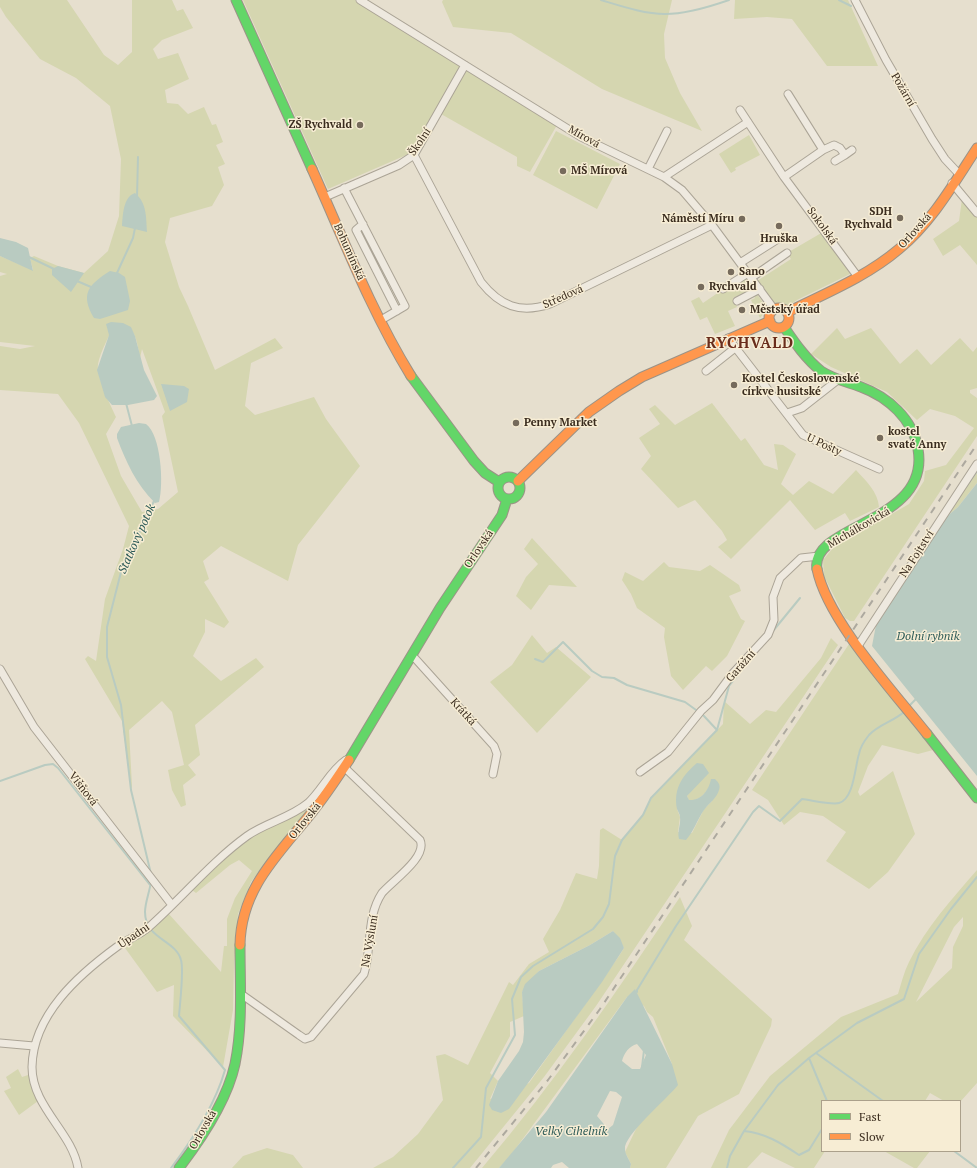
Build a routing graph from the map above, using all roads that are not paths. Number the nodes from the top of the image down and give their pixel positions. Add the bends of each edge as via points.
1 (236, 0) edge
2 (360, 0) edge
3 (855, 0) edge
4 (465, 65) junction
5 (788, 94) dead end
6 (740, 110) dead end
7 (748, 122) junction
8 (668, 130) dead end
9 (977, 148) edge
10 (823, 150) junction
11 (852, 150) dead end
12 (845, 155) junction
13 (414, 156) junction
14 (835, 161) dead end
15 (648, 169) junction
16 (959, 174) junction
17 (784, 176) junction
18 (664, 177) junction
19 (952, 183) junction
20 (344, 188) junction
21 (325, 197) junction
22 (977, 212) edge
23 (712, 225) junction
24 (778, 239) dead end
25 (787, 253) dead end
26 (740, 263) junction
27 (749, 275) junction
28 (858, 277) junction
29 (723, 289) dead end
30 (760, 289) junction
31 (737, 301) dead end
32 (774, 309) junction
33 (788, 312) junction
34 (381, 320) junction
35 (770, 322) junction
36 (784, 327) junction
37 (728, 338) junction
38 (735, 348) junction
39 (706, 371) dead end
40 (839, 379) junction
41 (787, 413) junction
42 (977, 464) edge
43 (880, 469) dead end
44 (518, 481) junction
45 (499, 482) junction
46 (507, 499) junction
47 (819, 556) junction
48 (858, 646) junction
49 (412, 655) junction
50 (0, 670) edge
51 (351, 756) junction
52 (344, 767) junction
53 (640, 772) dead end
54 (494, 774) dead end
55 (977, 798) edge
56 (172, 905) junction
57 (241, 994) junction
58 (0, 1043) edge
59 (34, 1046) junction
60 (78, 1168) edge
61 (179, 1168) edge

1 - 21 main road, Bohumínská
2 - 4 street, Mírová
3 - 16 street, Požární via 932,139
4 - 13 street, Školní
4 - 15 street, Mírová via 581,136
5 - 10 street
6 - 7 street, Sokolská
7 - 17 street, Sokolská
7 - 18 street
8 - 15 street
9 - 16 main road, Orlovská
10 - 12 street via 834,145
10 - 17 street
11 - 12 street
12 - 14 street
13 - 20 street, Školní
13 - 23 street, Středová via 481,282 492,295 516,308 537,308 550,304
15 - 18 street, Mírová
16 - 19 main road, Orlovská
17 - 28 street, Sokolská
18 - 23 street, Mírová via 682,190
19 - 22 street
19 - 28 main road, Orlovská via 909,241 888,259
20 - 21 street, Školní
20 - 34 street via 405,306
21 - 34 main road, Bohumínská
23 - 26 street, Mírová
24 - 26 street
25 - 27 street
26 - 27 street, Mírová
27 - 29 street
27 - 30 street, Mírová
28 - 33 main road, Orlovská
30 - 31 street
30 - 32 street, Mírová
32 - 33 main road via 780,308
32 - 35 main road via 770,314
33 - 36 main road via 790,321
34 - 45 main road, Bohumínská via 399,356 432,407 474,461 485,473
35 - 36 main road via 777,328
35 - 37 main road
36 - 40 main road, Michálkovická via 814,365
37 - 38 street, U Pošty
37 - 44 main road via 642,377 619,391 589,412
38 - 39 street
38 - 41 street, U Pošty
40 - 41 street via 802,408
40 - 47 main road, Michálkovická via 873,392 898,410 915,438 919,466 912,489 898,505 837,538 826,546
41 - 43 street, U Pošty via 803,435
42 - 48 street, Na Fojtství
44 - 45 main road via 508,476
44 - 46 main road via 520,488 517,495
45 - 46 main road via 498,493
46 - 49 main road, Orlovská via 502,515
47 - 48 main road, Michálkovická via 817,571 822,586
47 - 53 street, Garážní via 801,558 780,578 773,597 774,620 768,635 668,752
48 - 55 main road, Michálkovická
49 - 51 main road, Orlovská
49 - 54 street, Krátká via 494,746 497,754
50 - 56 street, Višňová via 34,727
51 - 52 main road, Orlovská
51 - 56 street, Úpadní via 338,767 308,803 247,836
52 - 57 main road, Orlovská via 313,813 275,858 245,905 241,924
52 - 57 street, Na Výsluní via 420,840 421,849 416,860 382,894 370,928 364,974 311,1037 305,1039 298,1035
56 - 59 street, Úpadní via 150,926 118,946 54,1004
57 - 61 main road, Orlovská via 235,1063 231,1078 207,1124
58 - 59 street
59 - 60 street, Úpadní via 32,1069 36,1087 42,1102 76,1157

